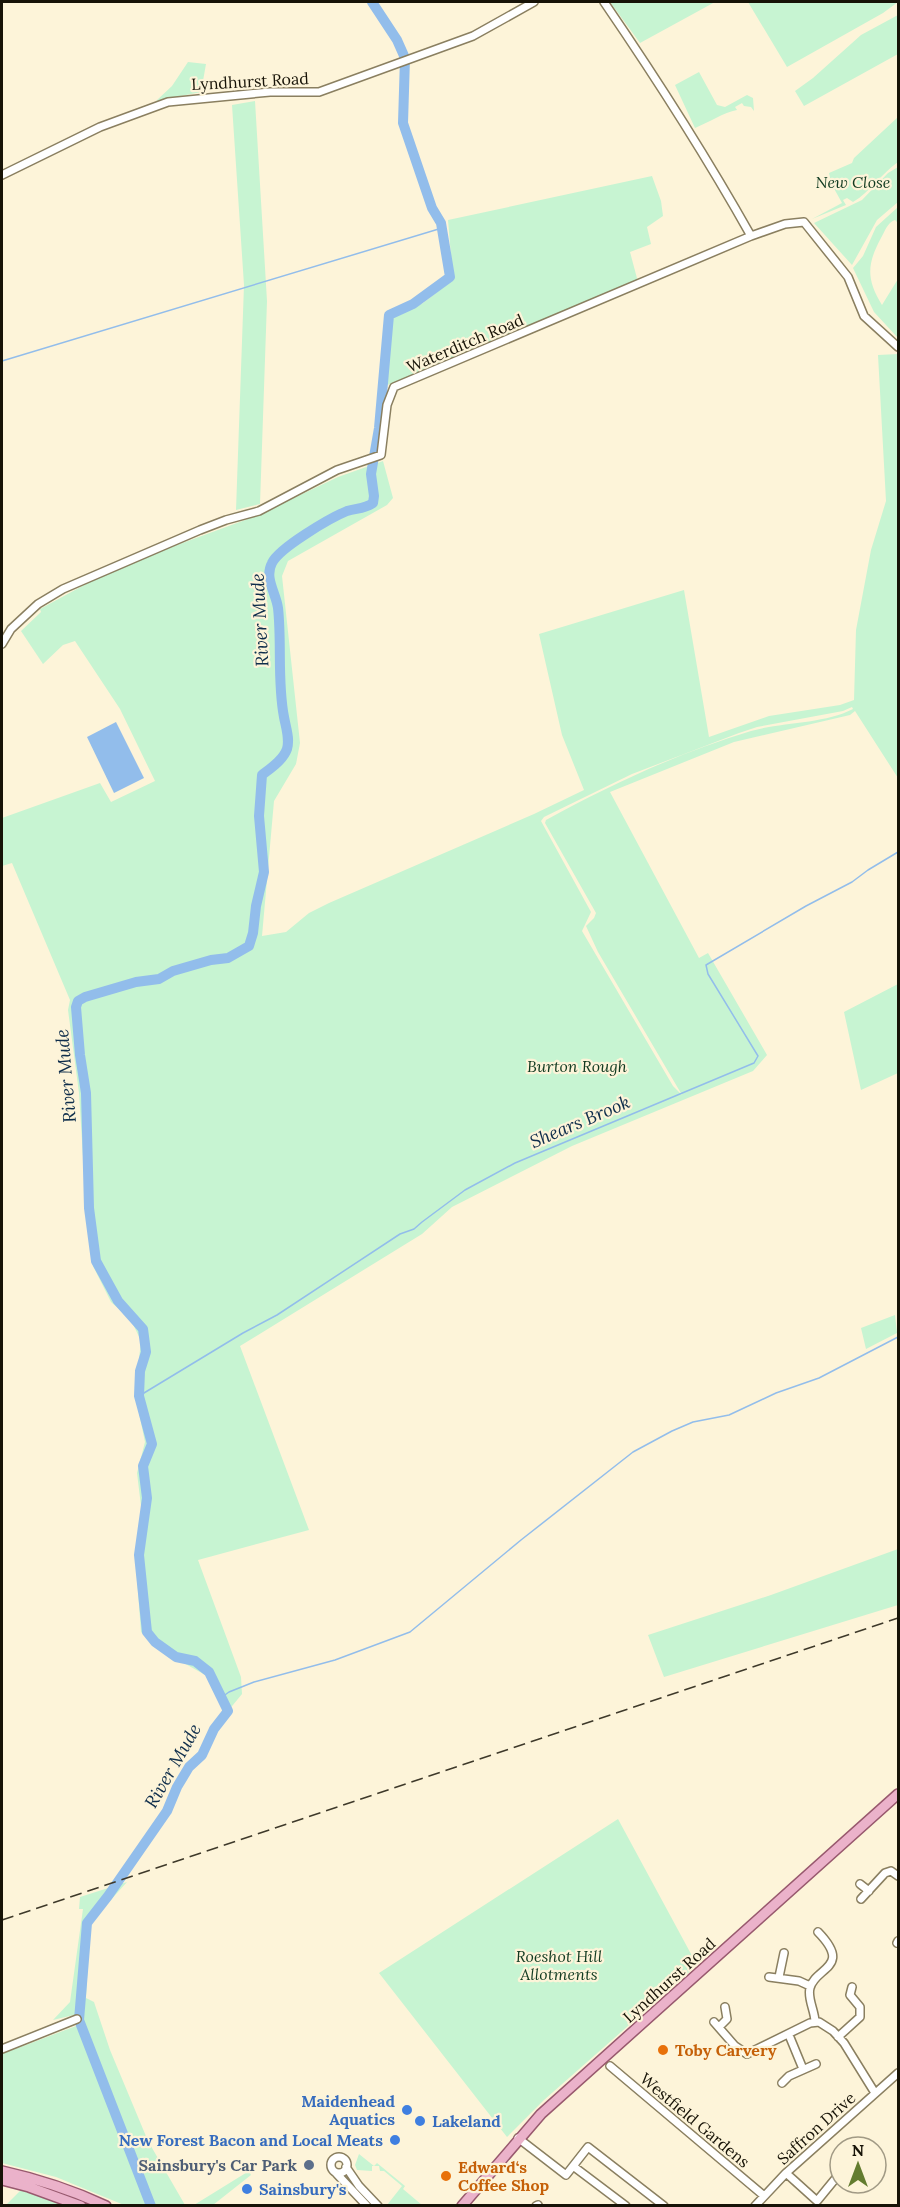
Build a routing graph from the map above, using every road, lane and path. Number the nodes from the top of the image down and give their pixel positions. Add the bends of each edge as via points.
1 (534, 2) edge
2 (604, 2) edge
3 (2, 175) edge
4 (751, 236) junction
5 (898, 347) edge
6 (2, 644) edge
7 (898, 1794) edge
8 (898, 1875) edge
9 (860, 1884) dead end
10 (869, 1891) junction
11 (861, 1899) dead end
12 (818, 1932) dead end
13 (784, 1953) dead end
14 (769, 1977) dead end
15 (779, 1977) junction
16 (810, 1986) junction
17 (852, 1987) dead end
18 (850, 1995) junction
19 (842, 1998) dead end
20 (725, 2007) dead end
21 (77, 2019) dead end
22 (815, 2022) junction
23 (789, 2035) junction
24 (838, 2037) junction
25 (2, 2049) edge
26 (747, 2054) junction
27 (741, 2063) dead end
28 (816, 2064) dead end
29 (610, 2066) dead end
30 (803, 2069) junction
31 (898, 2073) edge
32 (782, 2083) dead end
33 (875, 2093) junction
34 (518, 2138) junction
35 (573, 2166) junction
36 (346, 2167) junction
37 (2, 2171) edge
38 (336, 2173) junction
39 (786, 2173) junction
40 (2, 2180) edge
41 (828, 2190) edge
42 (763, 2195) junction
43 (468, 2197) junction
44 (819, 2203) edge
45 (81, 2205) edge
46 (106, 2205) edge
47 (367, 2205) edge
48 (378, 2205) edge
49 (456, 2205) edge
50 (462, 2205) edge
51 (626, 2205) edge
52 (664, 2205) edge
53 (754, 2205) edge

1 - 3 street, Lyndhurst Road via 473,36 319,92 270,92 168,102 100,127
2 - 4 street via 720,181
4 - 5 street via 804,222 848,277 864,316
4 - 6 street, Waterditch Road via 394,387 387,405 381,455 337,470 259,512 200,530 63,589 11,628
7 - 34 main road, Lyndhurst Road
8 - 10 street via 885,1873
9 - 10 street
10 - 11 street
12 - 16 street via 832,1959 828,1969
13 - 15 street
14 - 15 street
15 - 16 street
16 - 22 street
17 - 18 street
18 - 19 street
18 - 24 street via 860,2007 860,2017
20 - 26 street via 727,2019 717,2024
21 - 25 street
22 - 23 street
22 - 24 street
23 - 26 street
23 - 30 street
24 - 33 street
26 - 27 street
28 - 30 street
29 - 42 street, Westfield Gardens
30 - 32 street
31 - 33 street, Saffron Drive
33 - 39 street, Saffron Drive
34 - 35 street via 566,2175
34 - 43 main road, Lyndhurst Road
35 - 51 street
35 - 52 street via 588,2147
36 - 38 street
36 - 38 street via 344,2159 335,2158 331,2166
36 - 48 street
37 - 46 main road
38 - 47 street
39 - 42 street, Saffron Drive
39 - 44 street
40 - 45 main road
41 - 44 street
42 - 53 street, Saffron Drive
43 - 49 main road, Lyndhurst Road
43 - 50 main road, Lyndhurst Road

